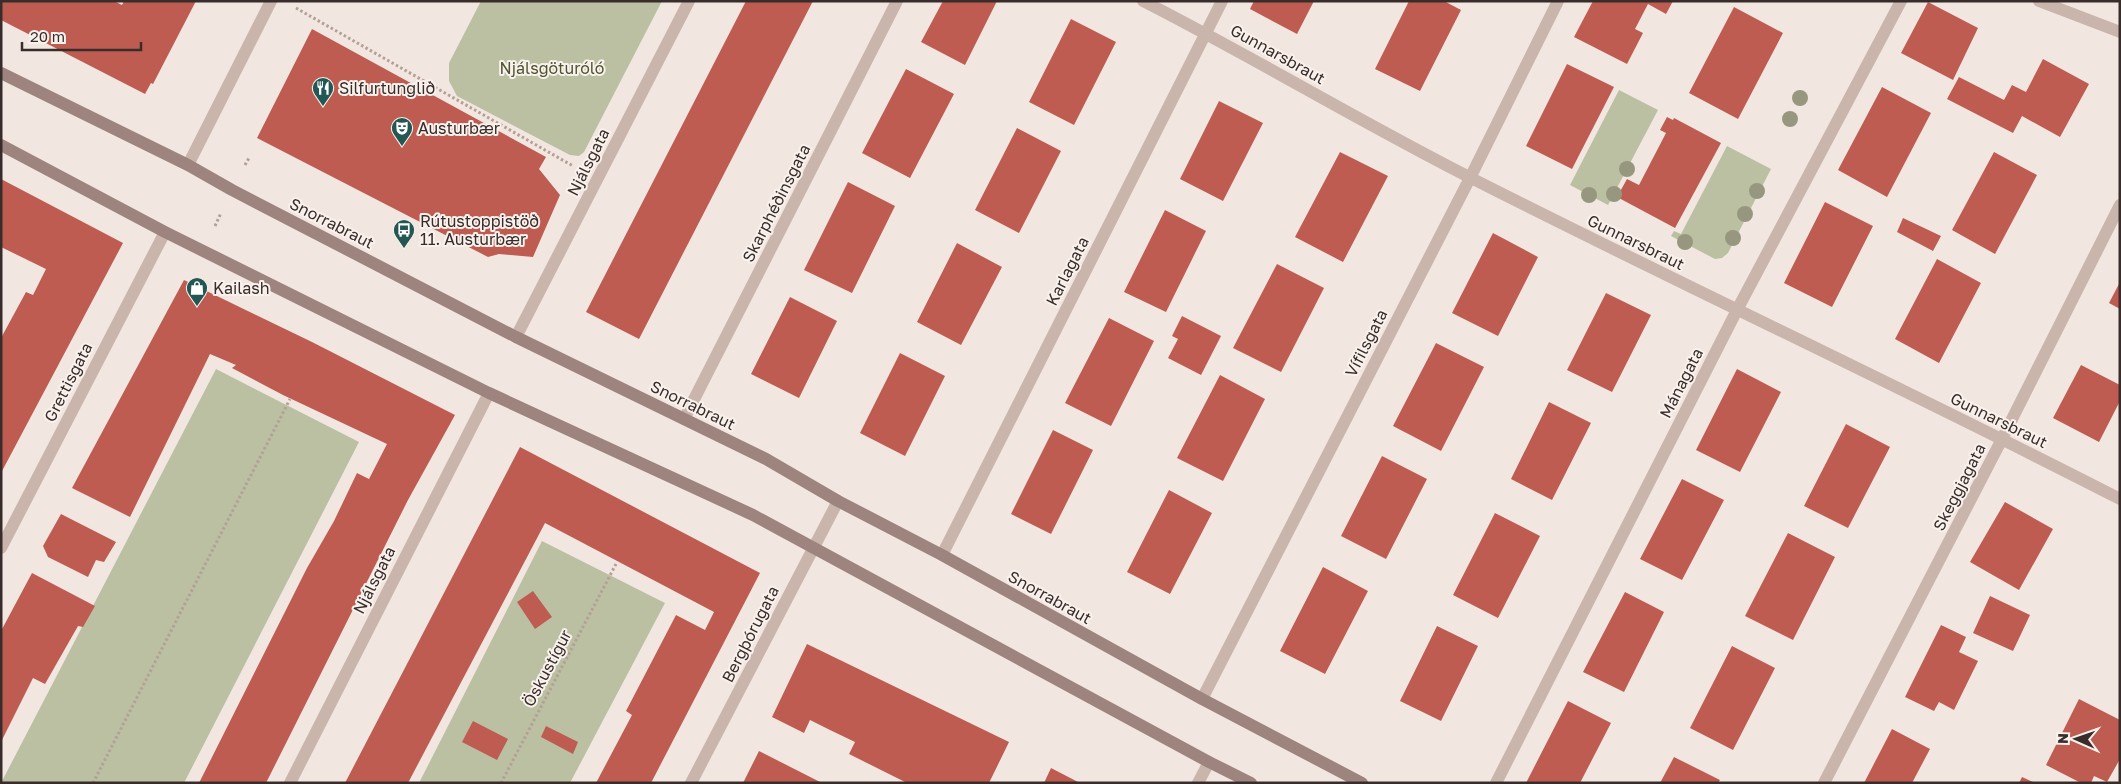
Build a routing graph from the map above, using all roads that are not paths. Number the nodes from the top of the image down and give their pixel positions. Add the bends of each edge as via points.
1 (271, 1) edge
2 (689, 1) edge
3 (897, 1) edge
4 (1144, 1) edge
5 (1222, 1) edge
6 (1558, 1) edge
7 (1901, 1) edge
8 (2038, 1) edge
9 (2120, 32) edge
10 (1205, 33) junction
11 (1, 73) edge
12 (1, 145) edge
13 (188, 165) junction
14 (1470, 178) junction
15 (2120, 205) edge
16 (165, 232) junction
17 (1737, 310) junction
18 (516, 337) junction
19 (489, 393) junction
20 (684, 419) junction
21 (2002, 439) junction
22 (2120, 499) edge
23 (838, 501) junction
24 (813, 547) junction
25 (1, 548) edge
26 (942, 555) junction
27 (1202, 700) junction
28 (1209, 762) junction
29 (290, 783) edge
30 (691, 783) edge
31 (1198, 783) edge
32 (1251, 783) edge
33 (1362, 783) edge
34 (1496, 783) edge
35 (1824, 783) edge

1 - 13 street
2 - 18 street, Njálsgata
3 - 20 street, Skarphéðinsgata
4 - 10 street, Gunnarsbraut
5 - 10 street, Karlagata
6 - 14 street, Vífilsgata
7 - 17 street, Mánagata
8 - 9 street
10 - 14 street, Gunnarsbraut
10 - 26 street, Karlagata
11 - 13 main road, Snorrabraut
12 - 16 main road
13 - 18 main road, Snorrabraut
14 - 17 street, Gunnarsbraut
14 - 27 street, Vífilsgata
15 - 21 street, Skeggjagata
16 - 19 main road
16 - 25 street, Grettisgata
17 - 21 street, Gunnarsbraut
17 - 34 street, Mánagata
18 - 20 main road, Snorrabraut
19 - 24 main road via 753,515
19 - 29 street, Njálsgata
20 - 23 main road, Snorrabraut via 766,459
21 - 22 street, Gunnarsbraut
21 - 35 street, Skeggjagata
23 - 24 street, Bergþórugata
23 - 26 main road, Snorrabraut
24 - 28 main road
24 - 30 street, Bergþórugata
26 - 27 main road, Snorrabraut
27 - 33 main road, Snorrabraut
28 - 31 street
28 - 32 main road

